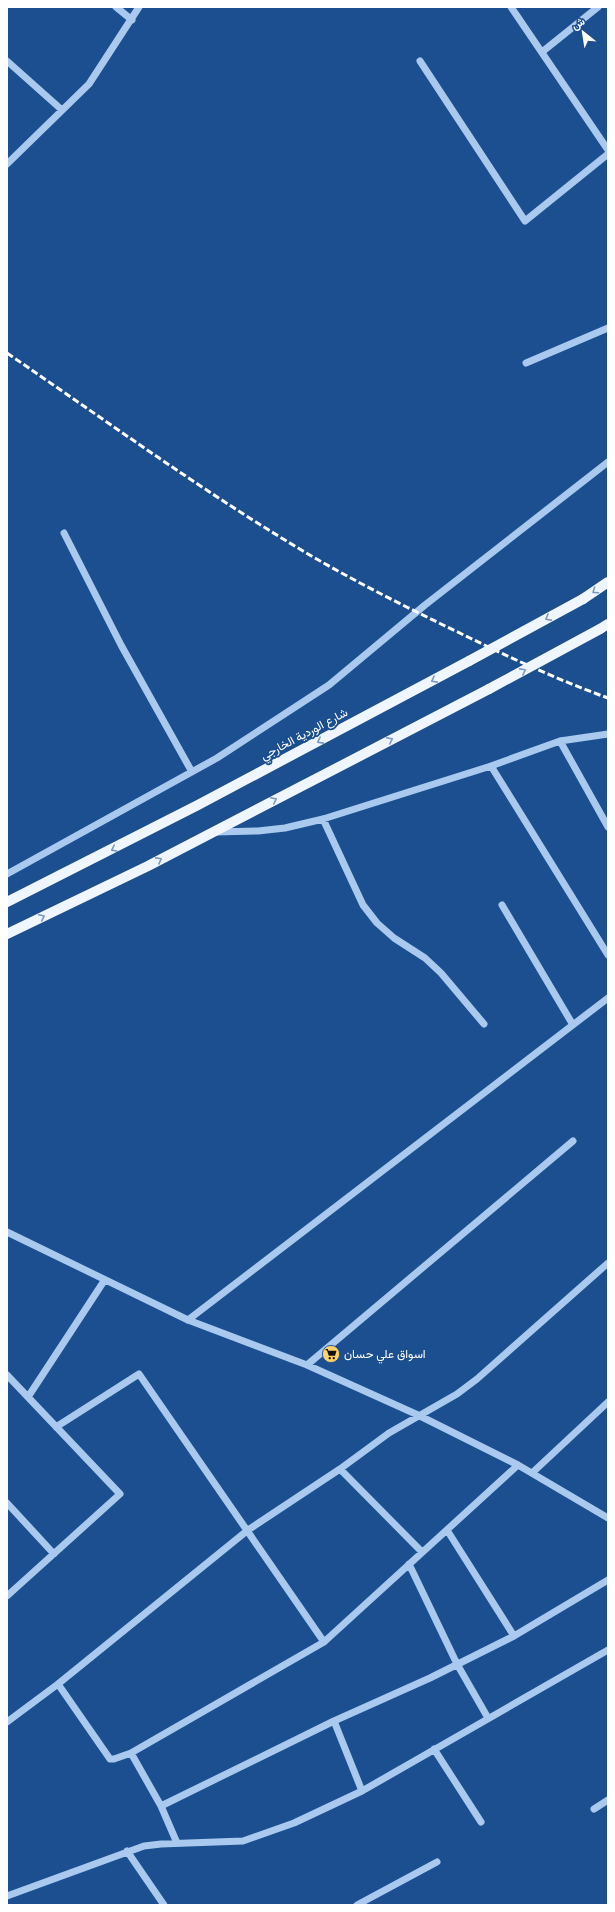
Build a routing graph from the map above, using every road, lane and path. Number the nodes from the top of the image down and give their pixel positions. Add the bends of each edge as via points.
1 (116, 7) edge
2 (139, 7) edge
3 (511, 7) edge
4 (598, 7) edge
5 (132, 20) junction
6 (542, 52) junction
7 (420, 60) dead end
8 (7, 61) edge
9 (62, 110) junction
10 (608, 150) edge
11 (608, 154) edge
12 (7, 164) edge
13 (608, 328) edge
14 (526, 363) dead end
15 (608, 462) edge
16 (64, 533) dead end
17 (608, 582) edge
18 (604, 626) edge
19 (608, 734) edge
20 (560, 741) junction
21 (491, 766) junction
22 (192, 772) junction
23 (323, 819) junction
24 (608, 827) edge
25 (212, 832) junction
26 (7, 874) edge
27 (7, 902) edge
28 (502, 905) dead end
29 (7, 934) edge
30 (608, 955) edge
31 (608, 998) edge
32 (484, 1024) dead end
33 (573, 1025) junction
34 (573, 1141) dead end
35 (7, 1232) edge
36 (608, 1263) edge
37 (104, 1280) junction
38 (188, 1320) junction
39 (307, 1365) junction
40 (7, 1375) edge
41 (28, 1397) junction
42 (608, 1402) edge
43 (418, 1415) junction
44 (56, 1427) junction
45 (518, 1465) junction
46 (340, 1470) junction
47 (532, 1473) junction
48 (7, 1503) edge
49 (608, 1518) edge
50 (248, 1530) junction
51 (447, 1530) junction
52 (422, 1552) junction
53 (54, 1554) junction
54 (410, 1564) junction
55 (608, 1580) edge
56 (7, 1596) edge
57 (514, 1636) junction
58 (324, 1642) junction
59 (608, 1650) edge
60 (457, 1664) junction
61 (58, 1684) junction
62 (488, 1718) junction
63 (334, 1720) junction
64 (7, 1722) edge
65 (434, 1749) junction
66 (130, 1753) junction
67 (362, 1791) junction
68 (608, 1800) edge
69 (161, 1806) junction
70 (594, 1809) dead end
71 (481, 1822) dead end
72 (177, 1843) junction
73 (127, 1851) junction
74 (437, 1862) dead end
75 (7, 1896) edge
76 (164, 1905) edge
77 (356, 1905) edge

1 - 5 street
2 - 5 street
3 - 6 street
4 - 6 street
5 - 9 street via 89,84
6 - 10 street
7 - 11 street via 525,221
8 - 9 street
9 - 12 street
13 - 14 street
15 - 22 street via 425,605 329,685
16 - 22 street via 121,645
17 -> 27 main road, شارع الوردية الخارجي, bridge via 583,599 469,661 198,805
25 -> 18 main road, bridge via 489,689
19 - 20 street
20 - 21 street
20 - 24 street
21 - 23 street
21 - 30 street
22 - 26 street
23 - 25 street via 285,828
23 - 32 street via 362,906 394,938 425,958 441,973
29 -> 25 main road via 100,890
28 - 33 street
31 - 33 street
33 - 38 street
34 - 39 street
35 - 37 street
36 - 43 street via 477,1379 457,1394
37 - 38 street
37 - 41 street
38 - 39 street
39 - 43 street
40 - 41 street
41 - 44 street
42 - 47 street
43 - 45 street
43 - 46 street
44 - 50 street via 139,1374
44 - 53 street via 120,1494
45 - 47 street
45 - 51 street
46 - 50 street
46 - 52 street
47 - 49 street
48 - 53 street
50 - 58 street
50 - 61 street
51 - 52 street
51 - 57 street
52 - 54 street
53 - 56 street
54 - 58 street
54 - 60 street
55 - 57 street
57 - 60 street
58 - 66 street
59 - 62 street
60 - 62 street
60 - 63 street
61 - 64 street
61 - 66 street via 110,1758
62 - 65 street
63 - 67 street
63 - 69 street
65 - 67 street
65 - 71 street
66 - 69 street
67 - 72 street via 294,1823 243,1841
68 - 70 street
69 - 72 street
72 - 73 street via 144,1846
73 - 75 street
73 - 76 street
74 - 77 street

